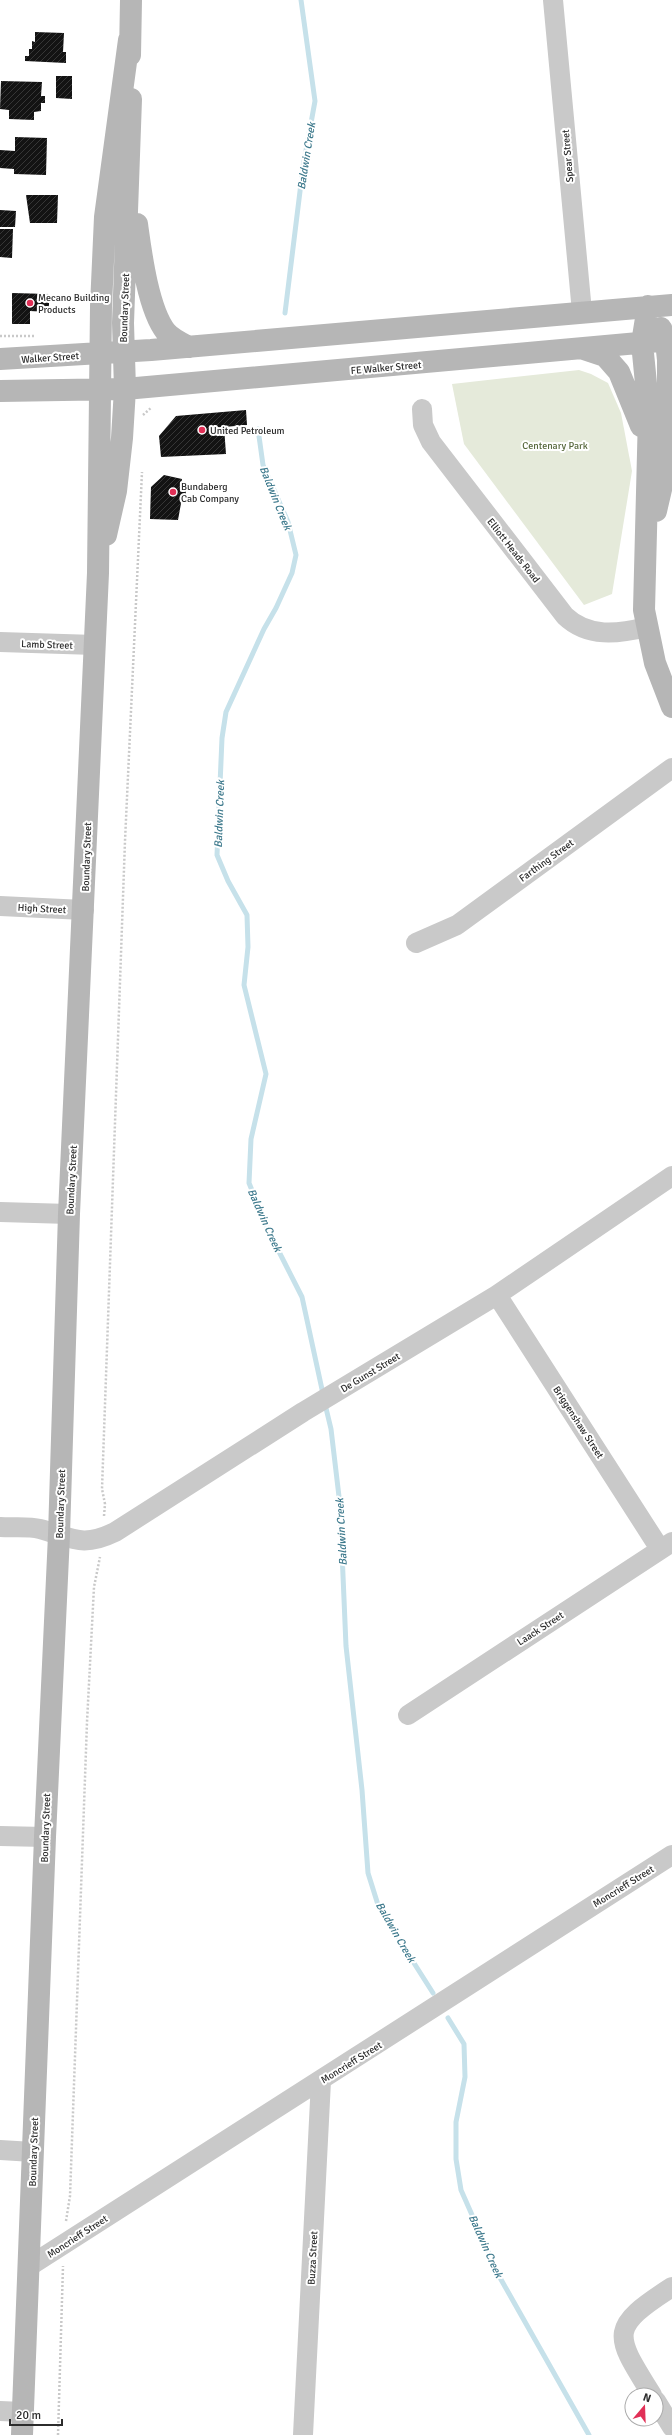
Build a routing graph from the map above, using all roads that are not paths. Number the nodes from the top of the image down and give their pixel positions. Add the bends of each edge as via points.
1 (131, 0) edge
2 (553, 0) edge
3 (129, 40) junction
4 (130, 172) junction
5 (658, 306) edge
6 (582, 312) junction
7 (669, 340) edge
8 (642, 343) junction
9 (189, 347) junction
10 (583, 349) junction
11 (123, 352) junction
12 (100, 354) junction
13 (0, 360) edge
14 (125, 389) junction
15 (99, 390) junction
16 (0, 391) edge
17 (670, 399) edge
18 (422, 409) dead end
19 (649, 460) junction
20 (646, 545) junction
21 (98, 573) junction
22 (647, 627) junction
23 (0, 642) edge
24 (95, 645) junction
25 (672, 706) edge
26 (672, 768) edge
27 (0, 906) edge
28 (84, 910) junction
29 (416, 943) dead end
30 (672, 1176) edge
31 (0, 1212) edge
32 (69, 1214) junction
33 (497, 1295) junction
34 (0, 1527) edge
35 (59, 1535) junction
36 (666, 1546) edge
37 (408, 1715) dead end
38 (0, 1836) edge
39 (45, 1837) junction
40 (672, 1855) edge
41 (321, 2081) junction
42 (0, 2150) edge
43 (33, 2152) junction
44 (28, 2267) junction
45 (672, 2286) edge
46 (647, 2387) edge
47 (0, 2411) edge
48 (23, 2412) junction
49 (664, 2414) edge
50 (672, 2427) edge
51 (22, 2435) edge
52 (303, 2435) edge

1 - 3 street, Boundary Street
2 - 6 street, Spear Street
3 - 4 street, Boundary Street via 132,114
3 - 12 street, Boundary Street via 105,217
4 - 9 street via 140,251 155,308 166,333
4 - 11 street, Boundary Street via 122,323
5 - 6 street
5 - 7 street
5 - 8 street
6 - 9 street
7 - 8 street, FE Walker Street
7 - 17 street
8 - 10 street, FE Walker Street
8 - 19 street via 649,414
9 - 11 street
10 - 14 street, FE Walker Street
10 - 19 street via 605,356 619,372 638,417
11 - 12 street
11 - 14 street, Boundary Street
12 - 13 street, Walker Street
12 - 15 street, Boundary Street
14 - 15 street, FE Walker Street
14 - 21 street, Boundary Street via 116,491
15 - 16 street
15 - 21 street, Boundary Street
17 - 20 street via 666,468
18 - 22 street, Elliott Heads Road via 423,425 430,442 569,620 582,629 596,632 623,633
19 - 20 street
20 - 22 street via 643,585
21 - 24 street, Boundary Street
22 - 25 street via 661,682
23 - 24 street, Lamb Street
24 - 28 street, Boundary Street
26 - 29 street, Farthing Street via 457,925
27 - 28 street, High Street
28 - 32 street, Boundary Street
30 - 33 street, De Gunst Street
31 - 32 street
32 - 35 street, Boundary Street
33 - 35 street, De Gunst Street via 303,1412 115,1532 93,1541 81,1541
33 - 36 street, Briggenshaw Street
34 - 35 street, De Gunst Street via 39,1529
35 - 39 street, Boundary Street
36 - 37 street, Laack Street
38 - 39 street
39 - 43 street, Boundary Street
40 - 41 street, Moncrieff Street
41 - 44 street, Moncrieff Street
41 - 52 street, Buzza Street
42 - 43 street
43 - 44 street, Boundary Street
44 - 48 street, Boundary Street
45 - 46 street via 642,2306 627,2324 623,2334 623,2345 628,2357
47 - 48 street
48 - 51 street, Boundary Street
49 - 50 street

